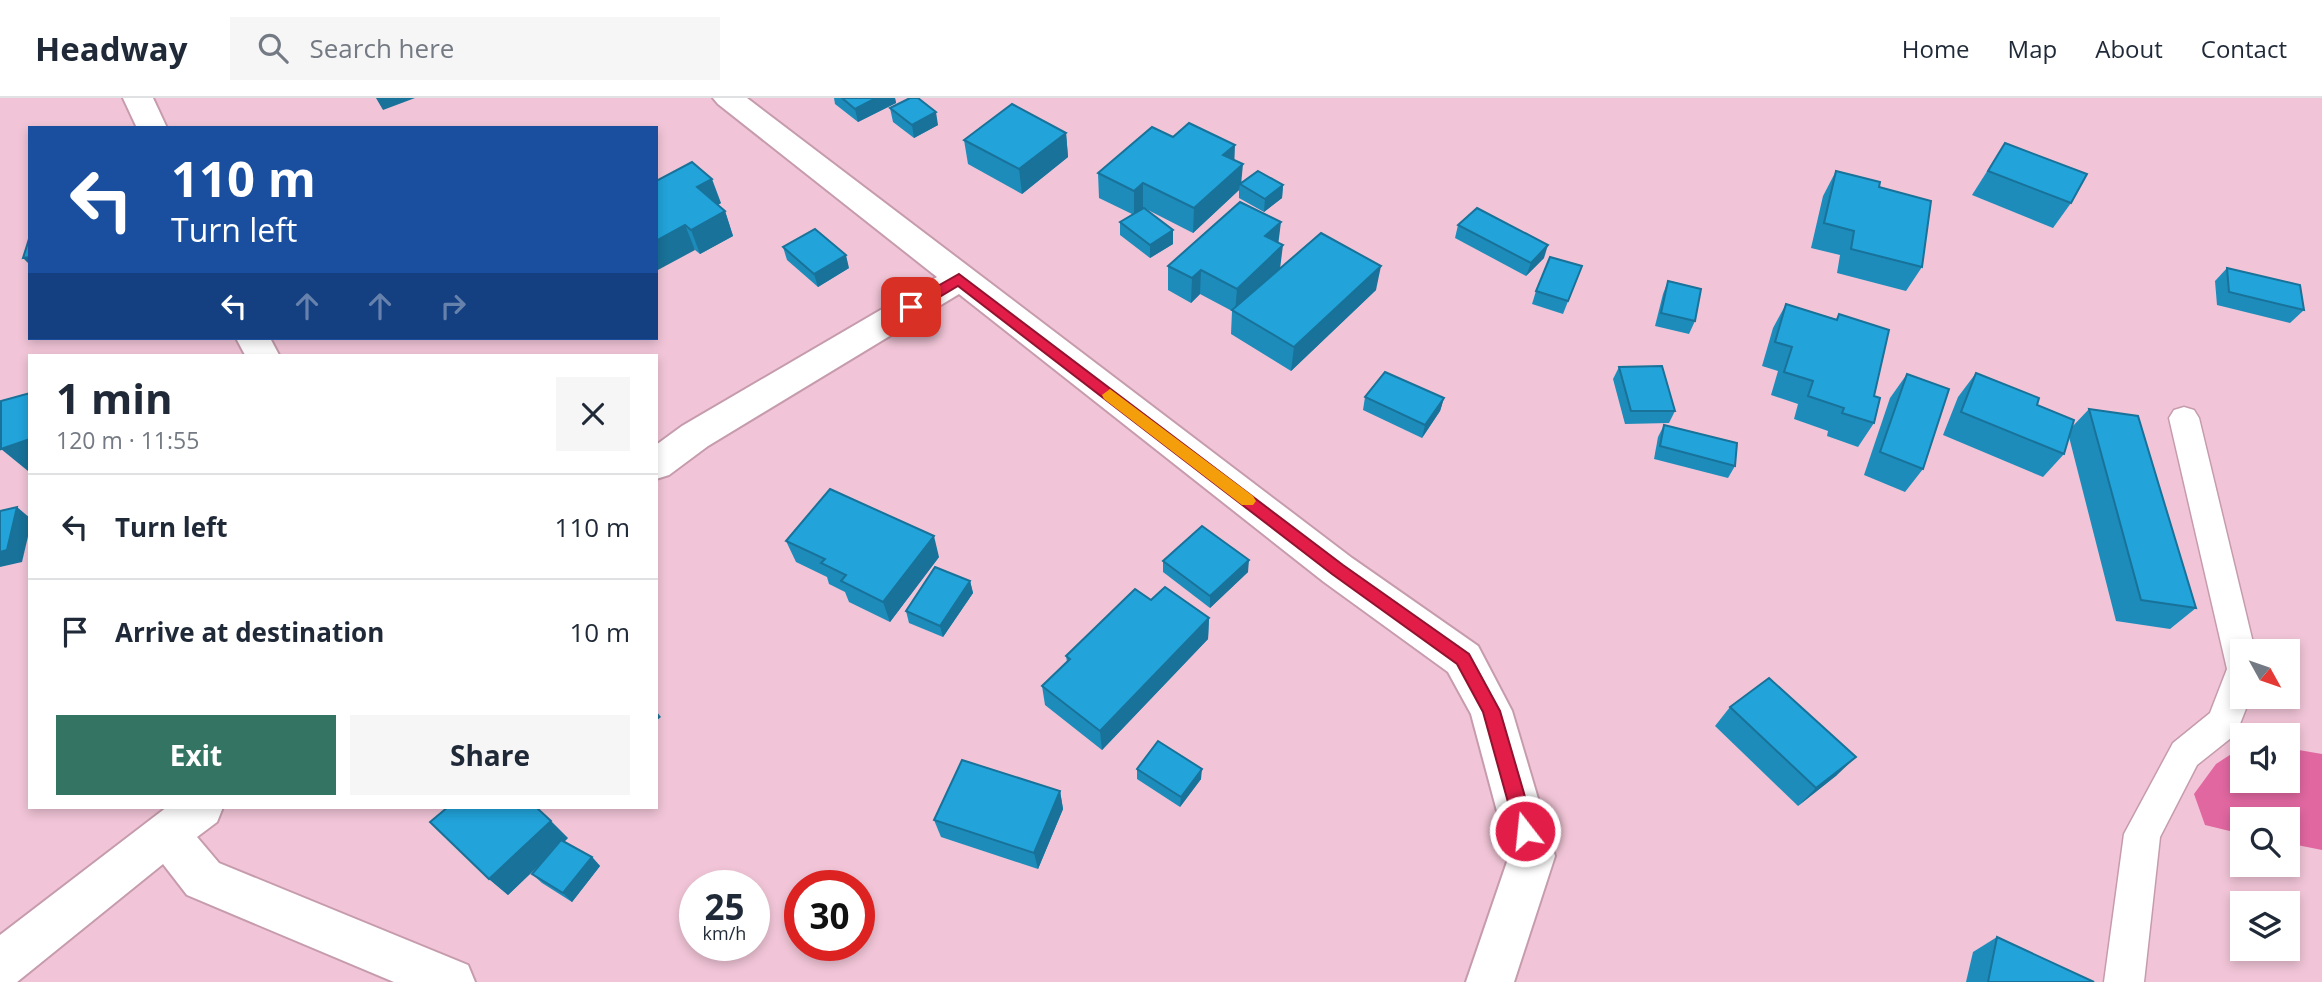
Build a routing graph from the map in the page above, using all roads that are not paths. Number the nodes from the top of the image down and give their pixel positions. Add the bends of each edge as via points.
1 (138, 98) edge
2 (728, 98) edge
3 (151, 126) edge
4 (959, 279) junction
5 (2184, 418) dead end
6 (658, 464) edge
7 (2236, 639) edge
8 (2230, 706) edge
9 (183, 820) edge
10 (0, 965) edge
11 (451, 982) edge
12 (1490, 982) edge
13 (2124, 982) edge

1 - 3 street
2 - 4 street
4 - 6 street via 695,436
4 - 12 street via 1338,570 1463,659 1491,711 1532,856
5 - 7 lane
8 - 13 lane via 2224,723 2185,754 2142,834
9 - 10 street
9 - 11 street via 203,879

